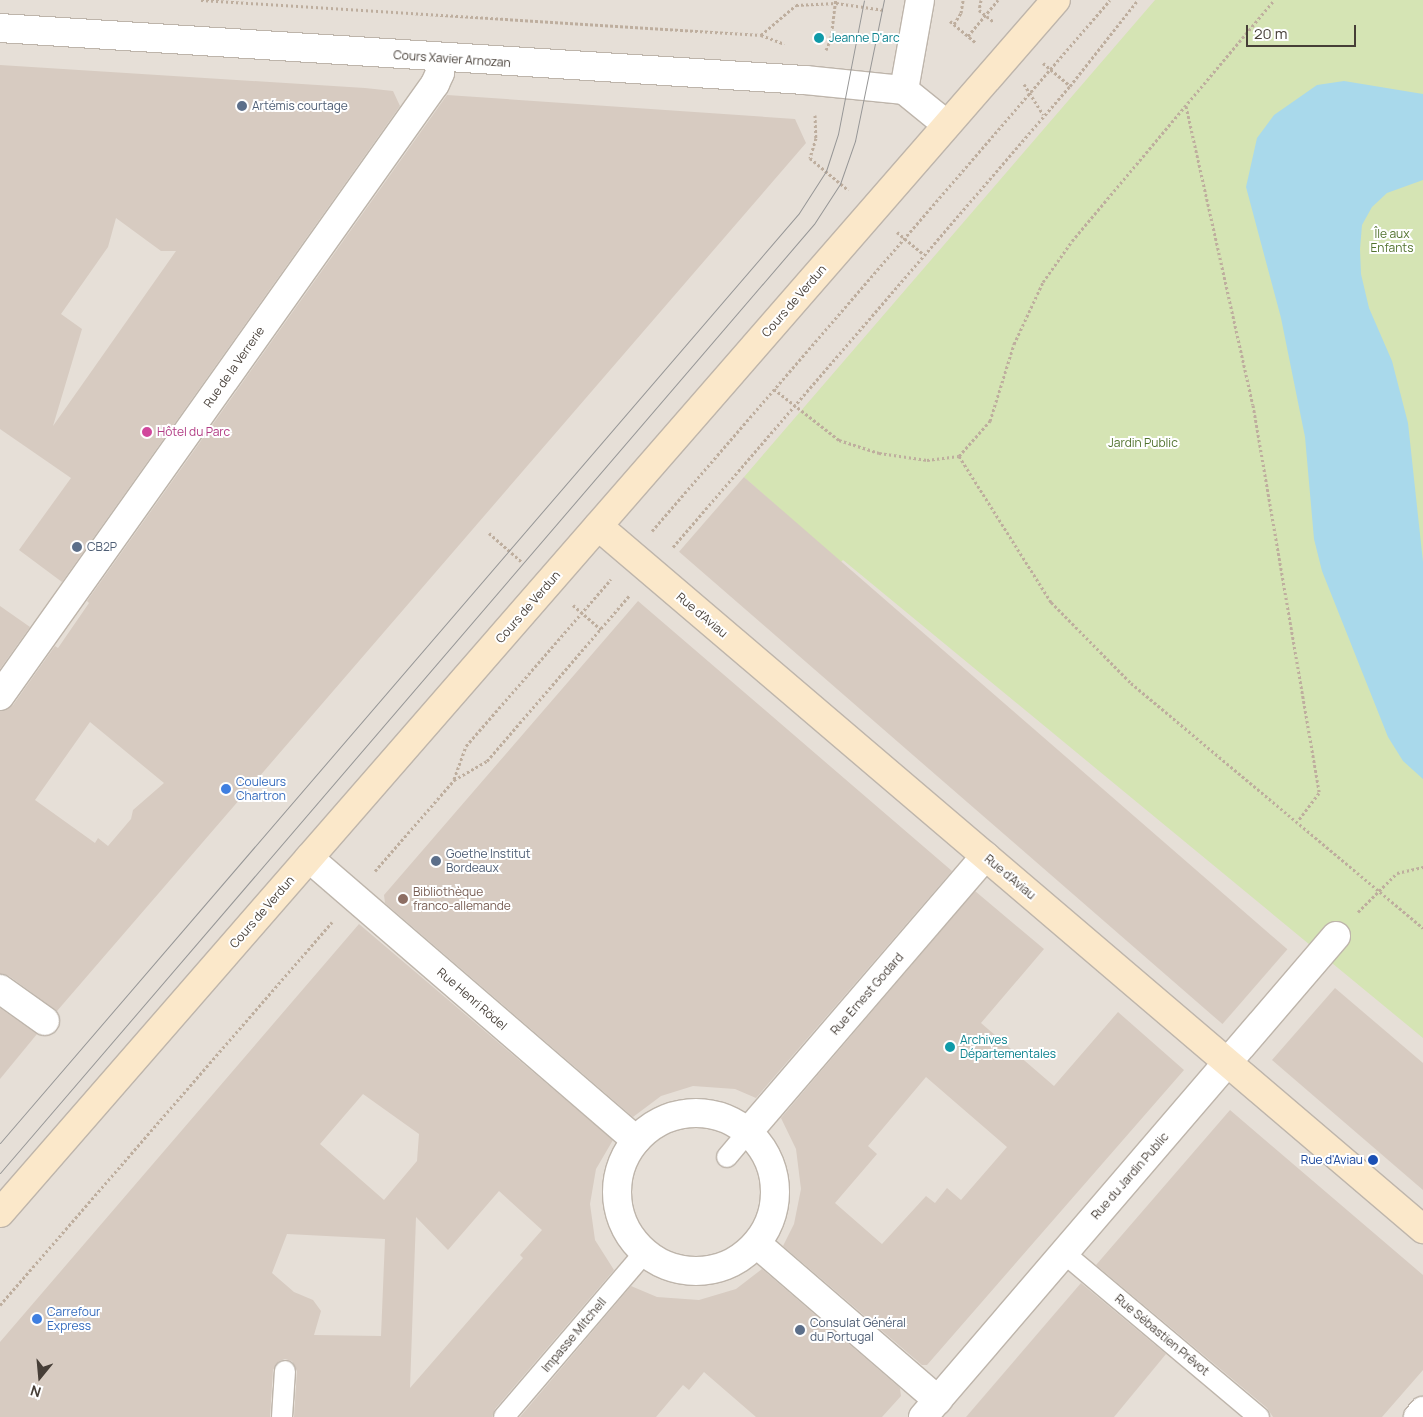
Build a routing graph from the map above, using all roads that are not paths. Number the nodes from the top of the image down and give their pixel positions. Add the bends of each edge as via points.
1 (920, 0) edge
2 (1056, 0) edge
3 (0, 28) edge
4 (440, 58) junction
5 (904, 90) junction
6 (947, 126) junction
7 (598, 526) junction
8 (0, 696) edge
9 (985, 856) junction
10 (308, 858) junction
11 (1336, 936) road end
12 (0, 988) edge
13 (45, 1021) dead end
14 (1228, 1062) junction
15 (748, 1132) junction
16 (636, 1140) junction
17 (727, 1157) dead end
18 (0, 1214) edge
19 (1423, 1229) edge
20 (757, 1244) junction
21 (1064, 1252) junction
22 (644, 1253) junction
23 (285, 1371) dead end
24 (930, 1408) edge
25 (1423, 1411) edge
26 (282, 1417) edge
27 (504, 1417) edge
28 (1259, 1417) edge
29 (1418, 1417) edge

1 - 5 street
2 - 6 main road, Cours de Verdun
3 - 4 street, Cours Xavier Arnozan
4 - 5 street, Cours Xavier Arnozan via 805,80
4 - 8 street, Rue de la Verrerie via 440,73 435,84
5 - 6 street
6 - 7 main road, Cours de Verdun
7 - 9 main road, Rue d'Aviau
7 - 10 main road, Cours de Verdun
9 - 14 main road, Rue d'Aviau
9 - 15 street, Rue Ernest Godard
10 - 16 street, Rue Henri Rödel
10 - 18 main road, Cours de Verdun
11 - 14 street, Rue du Jardin Public
12 - 13 street
14 - 19 main road, Rue d'Aviau
14 - 21 street, Rue du Jardin Public
15 - 16 street via 727,1119 703,1113 678,1115 662,1121
15 - 17 lane
15 - 20 street via 764,1151 774,1174 776,1199 770,1223
16 - 22 street via 622,1161 616,1185 618,1210 628,1234
20 - 22 street via 738,1260 715,1270 690,1272 666,1266
20 - 24 street
21 - 24 street, Rue du Jardin Public
21 - 28 lane, Rue Sébastien Prêvot
22 - 27 lane, Impasse Mitchell
23 - 26 lane
25 - 29 street

